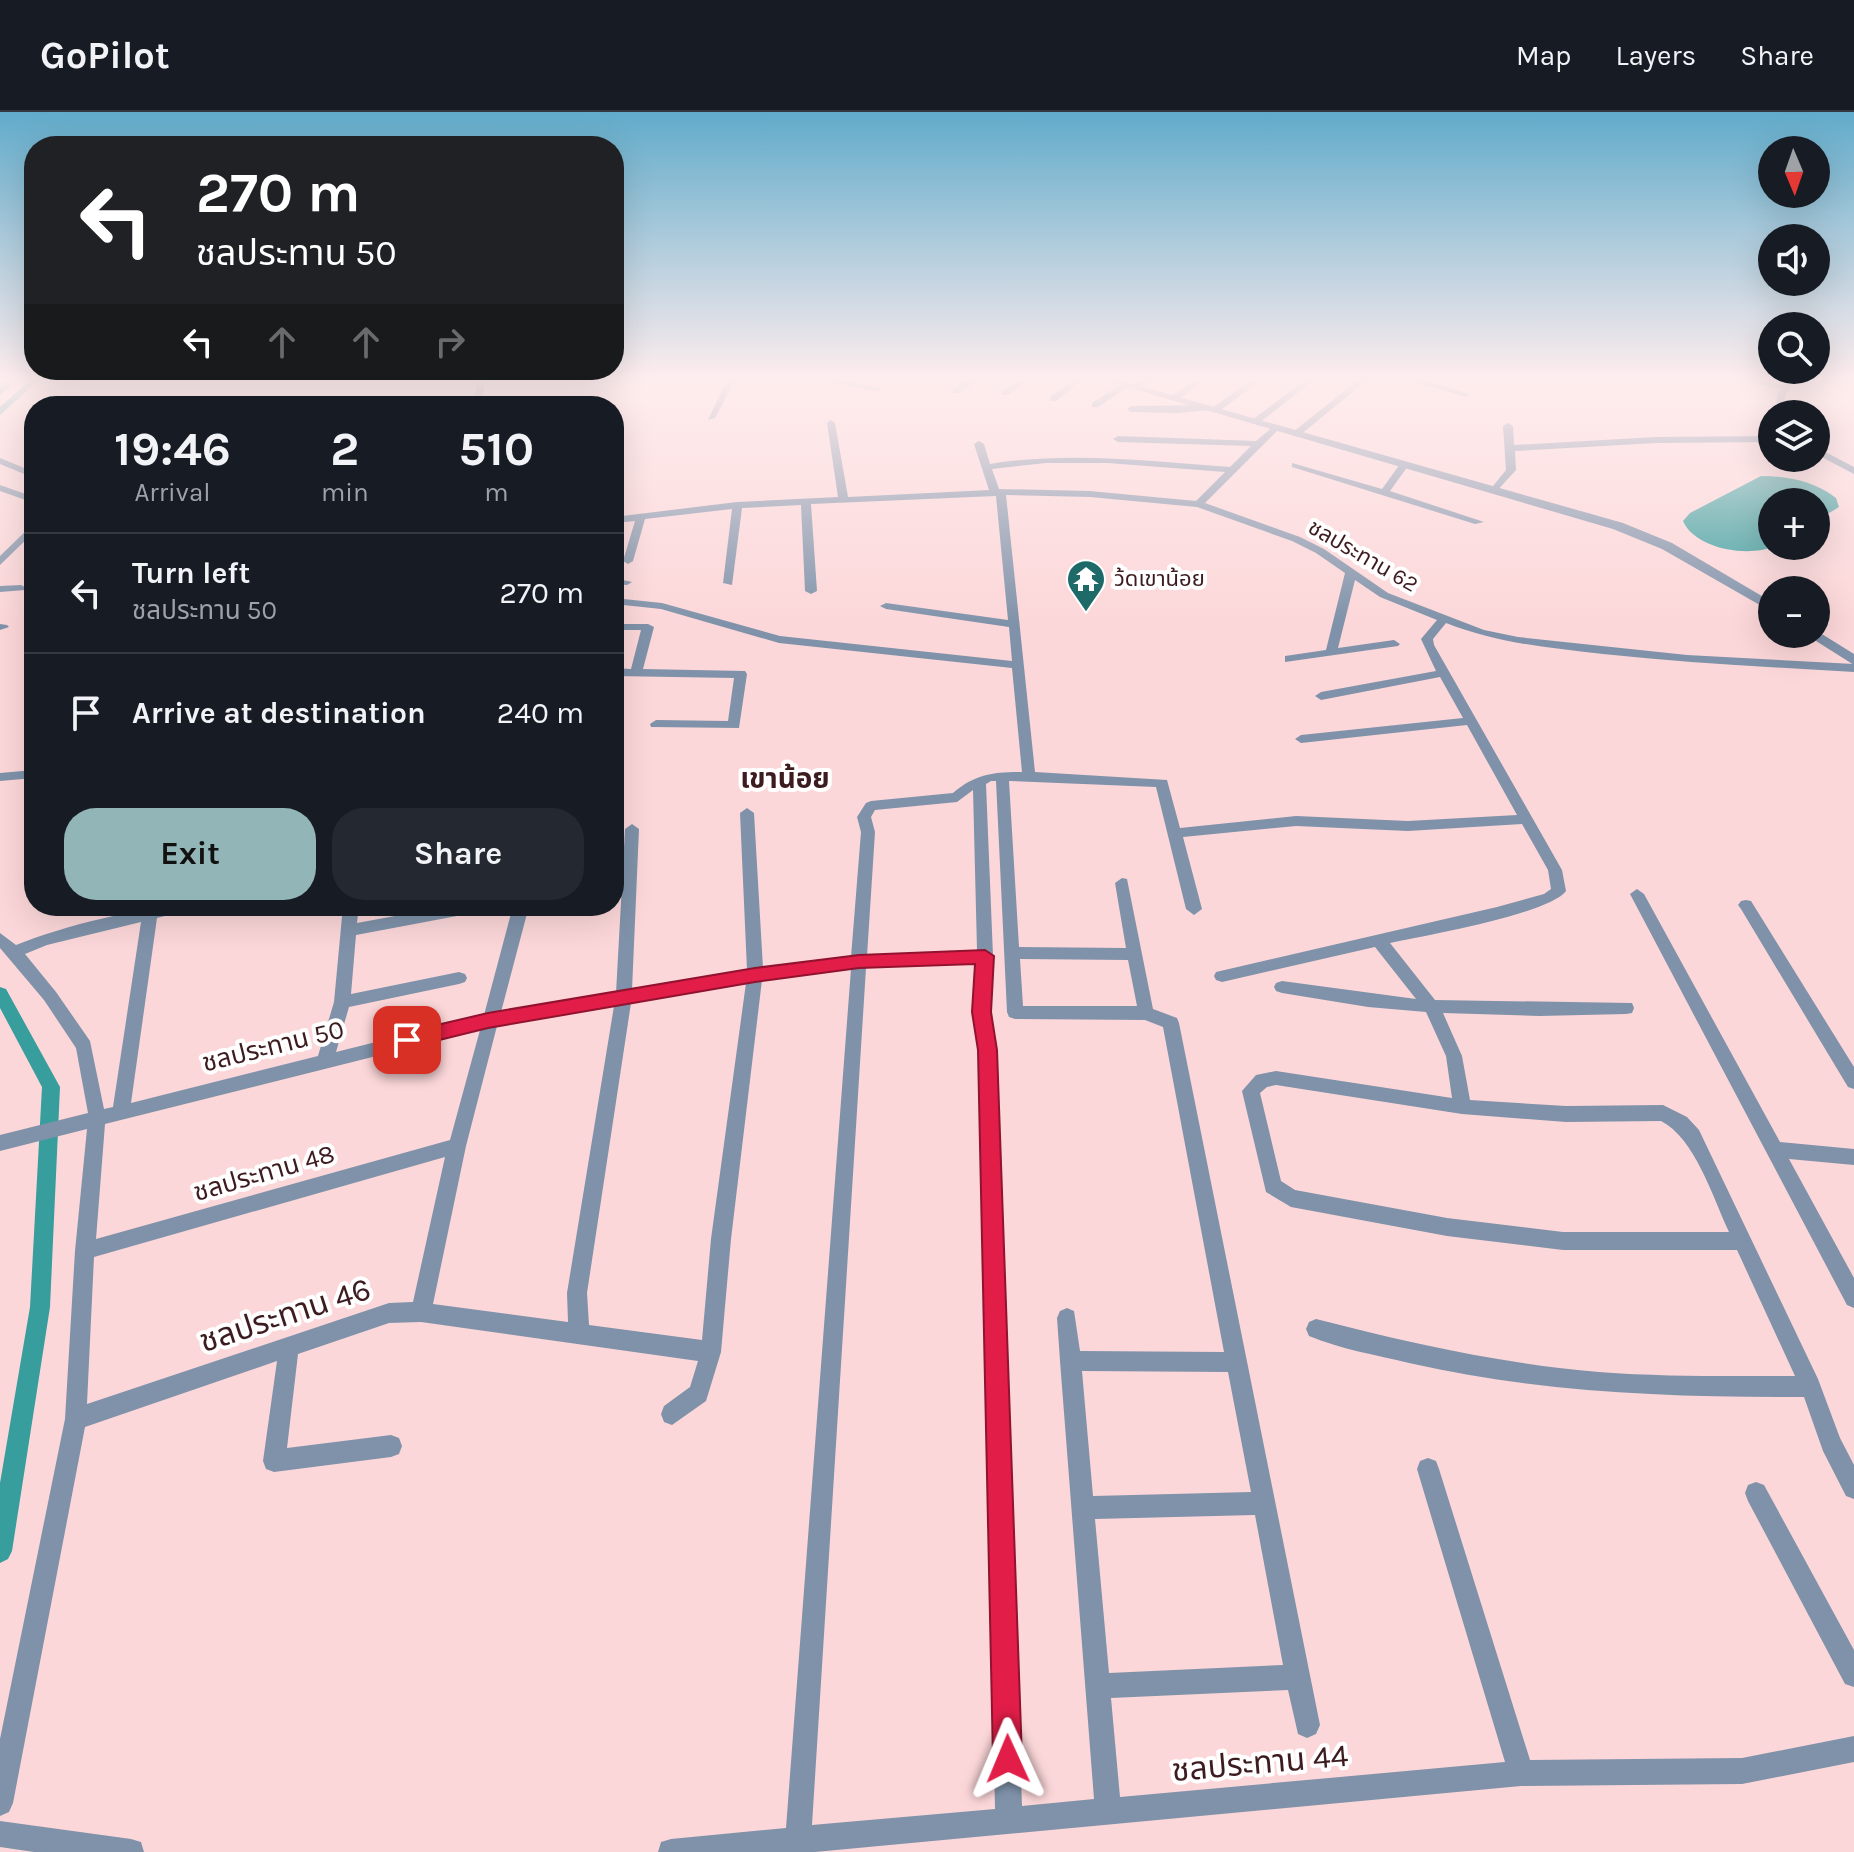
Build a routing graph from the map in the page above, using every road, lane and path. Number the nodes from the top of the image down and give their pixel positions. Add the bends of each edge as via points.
1 (0, 461) edge
2 (837, 461) edge
3 (984, 461) edge
4 (1018, 461) edge
5 (1095, 461) edge
6 (1240, 461) edge
7 (1387, 461) edge
8 (1511, 461) edge
9 (1836, 461) edge
10 (1295, 465) dead end
11 (1403, 466) junction
12 (986, 467) junction
13 (1231, 470) junction
14 (24, 471) edge
15 (1854, 471) edge
16 (1, 491) edge
17 (1494, 491) junction
18 (998, 492) junction
19 (1384, 493) junction
20 (24, 497) edge
21 (844, 501) junction
22 (806, 503) junction
23 (1198, 504) junction
24 (737, 505) junction
25 (641, 517) junction
26 (624, 519) edge
27 (1479, 522) dead end
28 (24, 537) edge
29 (628, 561) dead end
30 (0, 562) edge
31 (1351, 573) junction
32 (624, 582) edge
33 (627, 582) dead end
34 (728, 583) dead end
35 (21, 588) dead end
36 (0, 589) edge
37 (811, 591) dead end
38 (1758, 600) edge
39 (624, 602) edge
40 (886, 606) dead end
41 (1444, 619) junction
42 (1014, 624) junction
43 (624, 627) edge
44 (1394, 644) dead end
45 (1830, 646) edge
46 (1331, 653) junction
47 (1289, 659) dead end
48 (1854, 661) edge
49 (1019, 665) junction
50 (1854, 668) edge
51 (624, 672) edge
52 (636, 673) junction
53 (1444, 673) junction
54 (1321, 696) dead end
55 (1470, 721) junction
56 (656, 724) dead end
57 (1301, 739) dead end
58 (24, 775) edge
59 (1002, 776) junction
60 (1029, 776) junction
61 (0, 777) edge
62 (979, 781) junction
63 (747, 813) dead end
64 (1526, 819) junction
65 (632, 829) dead end
66 (1176, 833) junction
67 (1122, 883) dead end
68 (1637, 894) dead end
69 (1746, 905) dead end
70 (1194, 909) dead end
71 (123, 916) edge
72 (146, 916) edge
73 (150, 916) edge
74 (351, 916) edge
75 (425, 916) edge
76 (518, 916) edge
77 (120, 922) junction
78 (350, 930) junction
79 (1380, 942) junction
80 (7, 946) edge
81 (1012, 953) junction
82 (1136, 954) junction
83 (985, 956) junction
84 (859, 962) junction
85 (755, 975) junction
86 (1222, 976) dead end
87 (459, 978) dead end
88 (1282, 987) dead end
89 (624, 997) junction
90 (342, 1002) junction
91 (1626, 1008) dead end
92 (1433, 1009) junction
93 (1146, 1013) junction
94 (488, 1021) junction
95 (326, 1059) junction
96 (1854, 1082) edge
97 (1462, 1107) junction
98 (121, 1111) junction
99 (97, 1117) junction
100 (0, 1143) edge
101 (457, 1146) junction
102 (1775, 1150) junction
103 (1854, 1157) edge
104 (1741, 1241) junction
105 (85, 1251) junction
106 (1854, 1298) edge
107 (421, 1312) junction
108 (1067, 1318) dead end
109 (1316, 1329) dead end
110 (579, 1332) junction
111 (289, 1347) junction
112 (711, 1352) junction
113 (1070, 1361) junction
114 (1237, 1362) junction
115 (1811, 1386) junction
116 (672, 1414) dead end
117 (76, 1419) junction
118 (391, 1446) dead end
119 (1428, 1469) dead end
120 (1854, 1488) edge
121 (1756, 1493) dead end
122 (1264, 1503) junction
123 (1083, 1508) junction
124 (1854, 1675) edge
125 (1298, 1677) junction
126 (1098, 1686) junction
127 (1307, 1725) dead end
128 (1854, 1749) edge
129 (1521, 1773) junction
130 (0, 1803) edge
131 (1108, 1811) junction
132 (1009, 1820) junction
133 (0, 1834) edge
134 (798, 1841) junction
135 (131, 1852) edge
136 (671, 1852) edge

1 - 14 street
2 - 21 street
3 - 12 street
4 - 12 street
5 - 13 street
6 - 13 street
7 - 11 street
8 - 17 street via 1511,470
9 - 15 street
10 - 19 street
11 - 17 street
11 - 19 street
12 - 18 street
13 - 23 street
16 - 20 street
17 - 38 street via 1618,526 1667,546
18 - 21 street, ชลประทาน 62
18 - 23 street, ชลประทาน 62
18 - 42 street
19 - 27 street
21 - 22 street, ชลประทาน 62
22 - 24 street, ชลประทาน 62
22 - 37 street
23 - 31 street, ชลประทาน 62 via 1296,539
24 - 25 street, ชลประทาน 62
24 - 34 street
25 - 26 street, ชลประทาน 62
25 - 29 street
28 - 30 street
31 - 41 street, ชลประทาน 62 via 1384,595
31 - 46 street
32 - 33 street
35 - 36 street
39 - 49 street via 662,606 779,639
40 - 42 street
41 - 50 street, ชลประทาน 62 via 1481,633 1587,650
41 - 53 street via 1427,639
42 - 49 street
43 - 52 street via 648,627
44 - 46 street
45 - 48 street
46 - 47 street
49 - 60 street
51 - 52 street
52 - 56 street via 741,674 735,724
53 - 54 street
53 - 55 street
55 - 57 street
55 - 64 street
58 - 61 street
59 - 60 street
59 - 62 street
59 - 81 street
60 - 66 street via 1162,783
62 - 83 street
62 - 84 street via 957,797 890,802 867,811
63 - 85 street
64 - 66 street via 1408,826 1296,821
64 - 79 street via 1555,870 1559,891
65 - 89 street
66 - 70 street
67 - 82 street
68 - 102 street
69 - 96 street
71 - 77 street
72 - 77 street
73 - 98 street
74 - 78 street
75 - 78 street
76 - 94 street
77 - 80 street
78 - 90 street
79 - 86 street
79 - 92 street
80 - 99 street via 84,1046
81 - 82 street
81 - 93 street via 1015,1012
82 - 93 street
83 - 84 street, ชลประทาน 50
83 - 132 street via 981,1012 987,1050
84 - 85 street, ชลประทาน 50
84 - 134 street
85 - 89 street, ชลประทาน 50
85 - 112 street
87 - 90 street
88 - 92 street via 1350,1001
89 - 94 street, ชลประทาน 50
89 - 110 street via 577,1293
90 - 95 street
91 - 92 street
92 - 97 street via 1454,1056
93 - 114 street via 1171,1023
94 - 95 street, ชลประทาน 50
94 - 101 street
95 - 98 street, ชลประทาน 50
97 - 104 street via 1663,1113 1693,1136
97 - 104 street via 1276,1078 1262,1080 1251,1091 1273,1186 1291,1198 1447,1227 1563,1241
98 - 99 street, ชลประทาน 50
99 - 100 street, ชลประทาน 50
99 - 105 street
101 - 105 street, ชลประทาน 48
101 - 107 street
102 - 103 street
102 - 106 street
104 - 115 street
105 - 117 street
107 - 110 street, ชลประทาน 46
107 - 111 street, ชลประทาน 46 via 389,1313
108 - 113 street
109 - 115 street via 1501,1371 1682,1387
110 - 112 street, ชลประทาน 46
111 - 117 street, ชลประทาน 46
111 - 118 street via 274,1461
112 - 116 street via 699,1394
113 - 114 street
113 - 123 street
114 - 122 street
115 - 120 street
117 - 130 street
119 - 129 street
121 - 124 street
122 - 123 street
122 - 125 street
123 - 126 street
125 - 126 street
125 - 127 street
126 - 131 street
128 - 129 street, ชลประทาน 44 via 1742,1771
129 - 131 street, ชลประทาน 44
131 - 132 street, ชลประทาน 44
132 - 134 street, ชลประทาน 44
133 - 135 street
134 - 136 street, ชลประทาน 44

